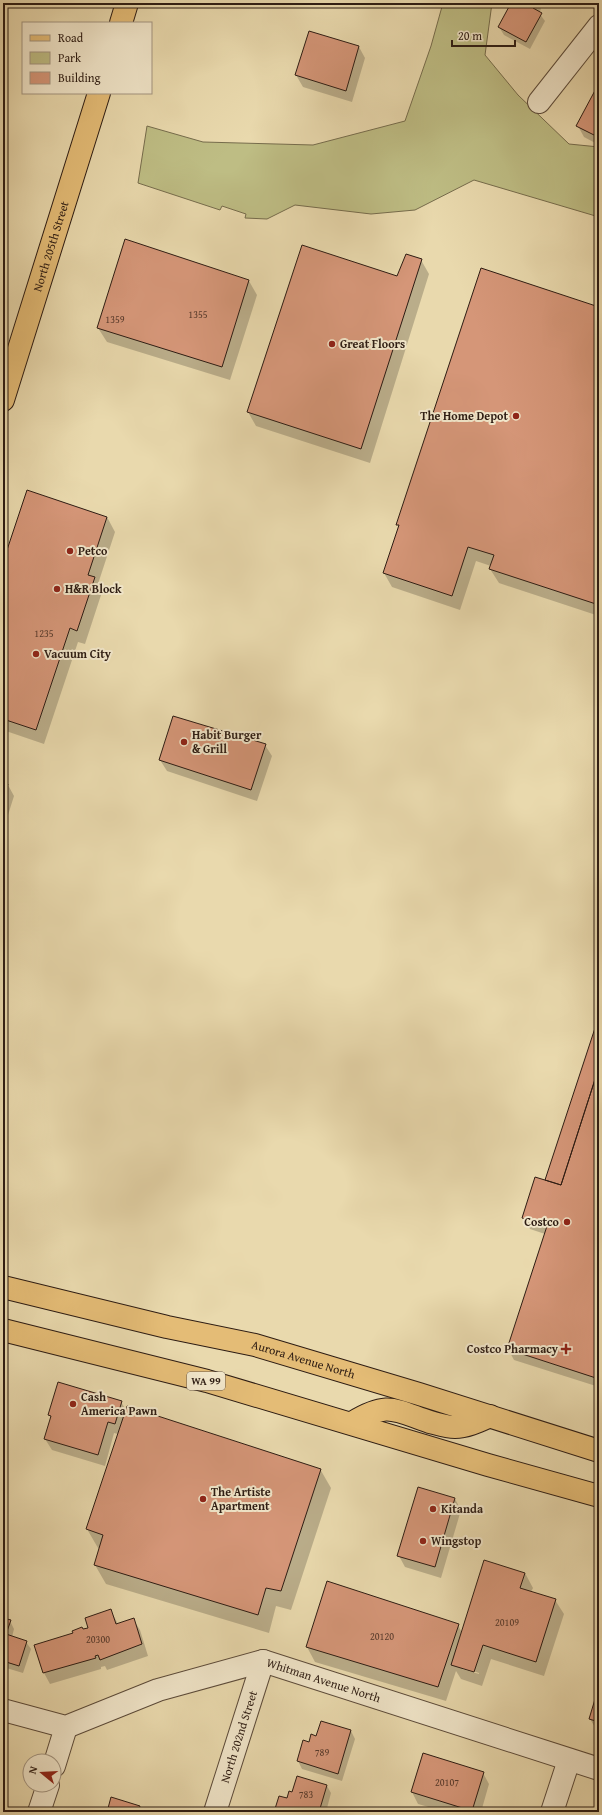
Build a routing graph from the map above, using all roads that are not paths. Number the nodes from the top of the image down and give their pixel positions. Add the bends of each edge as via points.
1 (127, 3) edge
2 (121, 22) edge
3 (599, 26) edge
4 (99, 94) edge
5 (539, 102) dead end
6 (3, 400) edge
7 (3, 1287) edge
8 (3, 1330) edge
9 (490, 1416) junction
10 (352, 1423) junction
11 (599, 1451) edge
12 (599, 1496) edge
13 (263, 1661) junction
14 (3, 1710) edge
15 (66, 1727) junction
16 (58, 1753) edge
17 (569, 1760) junction
18 (599, 1769) edge
19 (45, 1793) edge
20 (39, 1812) edge
21 (215, 1812) edge
22 (552, 1812) edge

1 - 2 main road
3 - 5 street
4 - 6 main road, North 205th Street
7 - 9 main road, Aurora Avenue North via 167,1327 255,1345
8 - 10 main road, WA 99 via 207,1381
9 - 10 main road via 454,1427 385,1409 374,1411
9 - 11 main road, Aurora Avenue North
10 - 12 main road, WA 99
13 - 15 street, Whitman Avenue North via 158,1690
13 - 17 street, Whitman Avenue North
13 - 21 street, North 202nd Street
14 - 15 street
15 - 16 street
17 - 18 street, Whitman Avenue North
17 - 22 street
19 - 20 street

